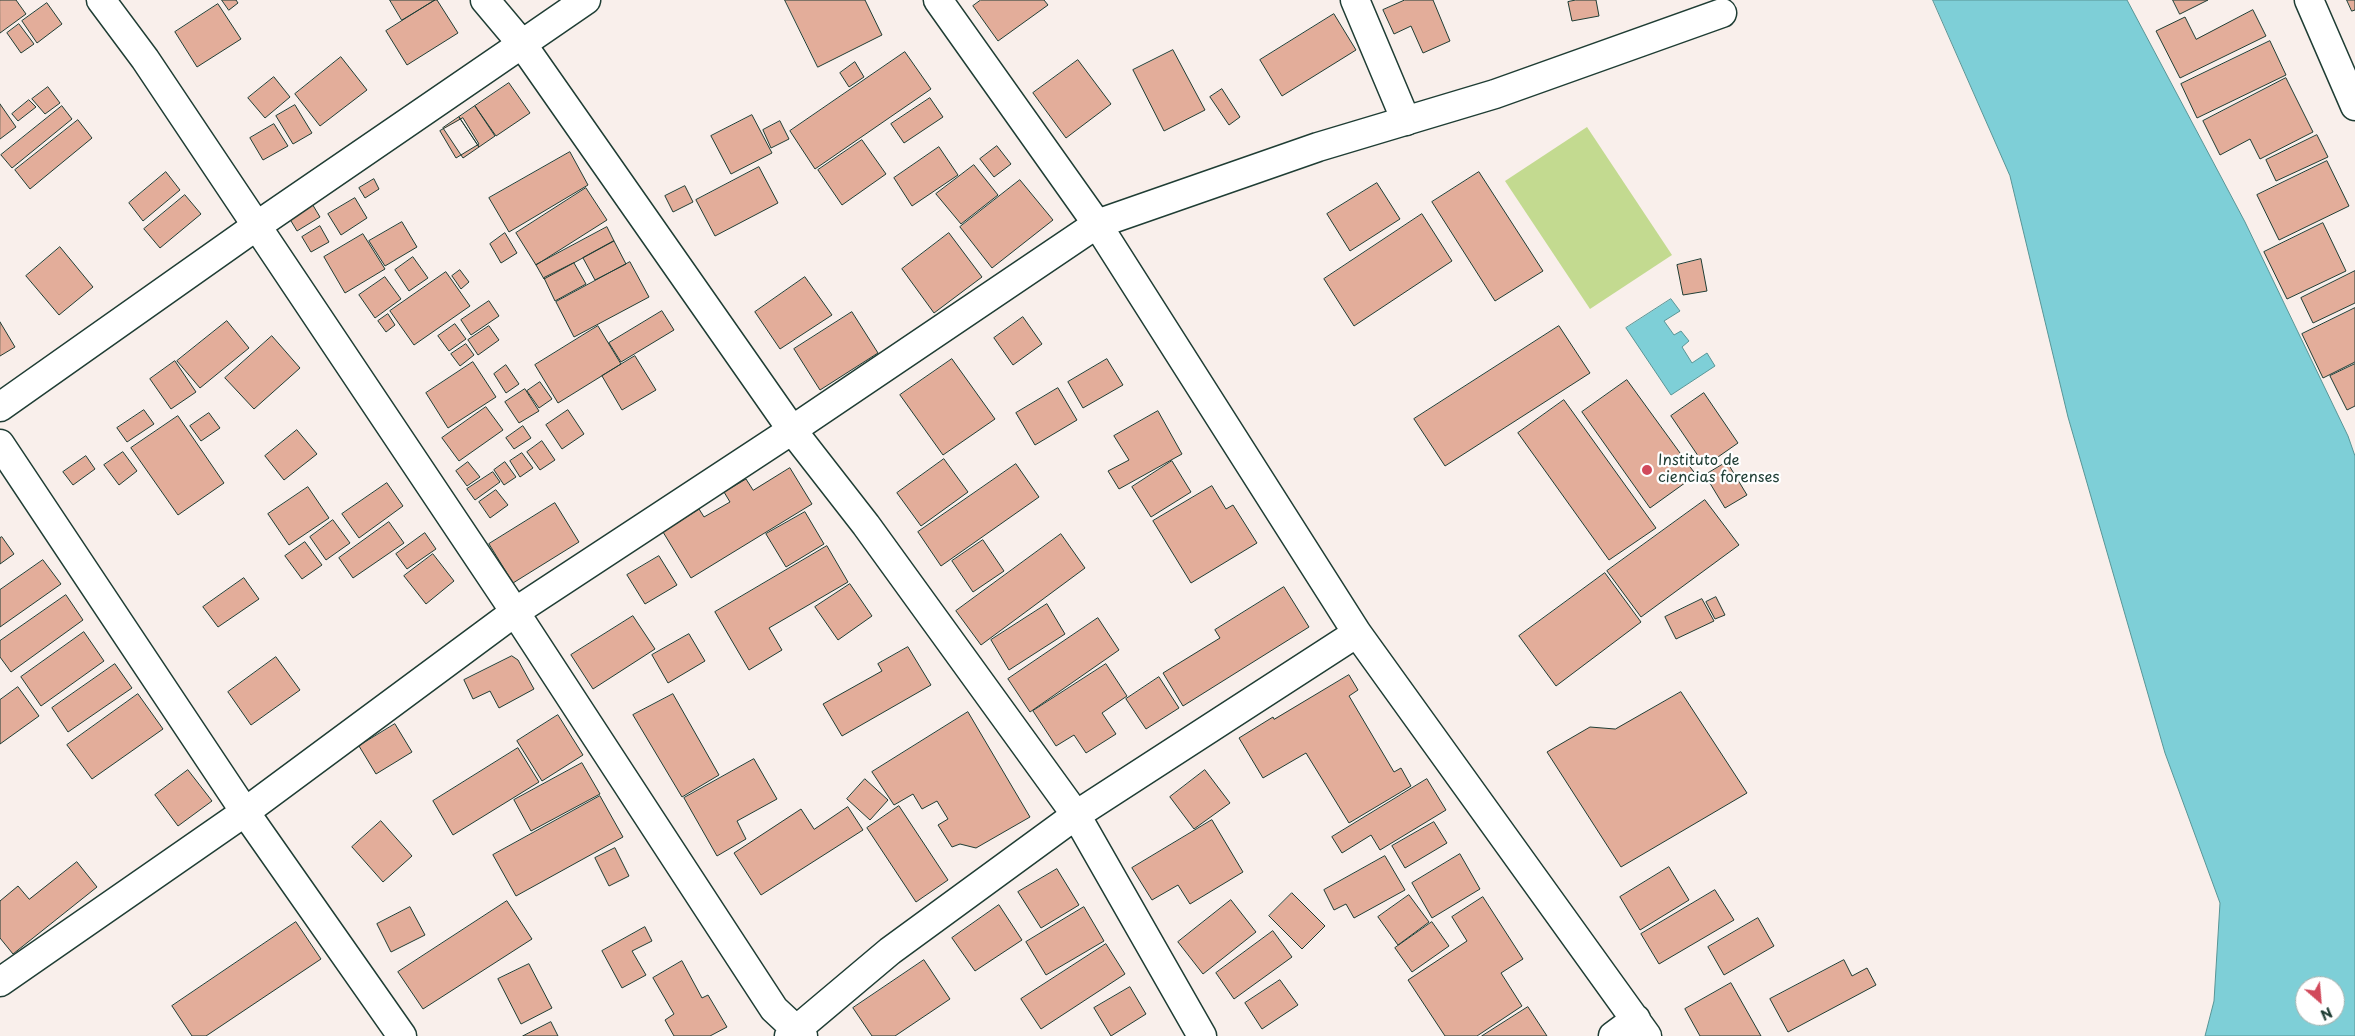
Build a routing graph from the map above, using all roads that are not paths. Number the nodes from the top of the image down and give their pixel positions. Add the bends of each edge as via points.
1 (100, 0) edge
2 (485, 0) edge
3 (586, 0) edge
4 (938, 0) edge
5 (1355, 0) edge
6 (2309, 0) edge
7 (1722, 12) dead end
8 (522, 44) junction
9 (2355, 106) edge
10 (1406, 120) junction
11 (1097, 224) junction
12 (255, 227) junction
13 (0, 407) edge
14 (792, 430) junction
15 (0, 444) edge
16 (515, 612) junction
17 (1357, 634) junction
18 (246, 812) junction
19 (1076, 815) junction
20 (0, 982) edge
21 (1642, 1028) edge
22 (797, 1034) edge
23 (402, 1036) edge
24 (1202, 1036) edge
25 (1613, 1036) edge

1 - 12 street via 145,59
2 - 8 street
3 - 8 street
4 - 11 street
5 - 10 street
6 - 9 street
7 - 10 street via 1495,94
8 - 12 street
8 - 14 street
10 - 11 street
11 - 14 street
11 - 17 street
12 - 13 street
12 - 16 street
14 - 16 street
14 - 19 street via 866,525
15 - 18 street
16 - 18 street
16 - 22 street via 774,1009
17 - 19 street
17 - 21 street
18 - 20 street
18 - 23 street
19 - 22 street via 890,951
19 - 24 street
21 - 25 street

